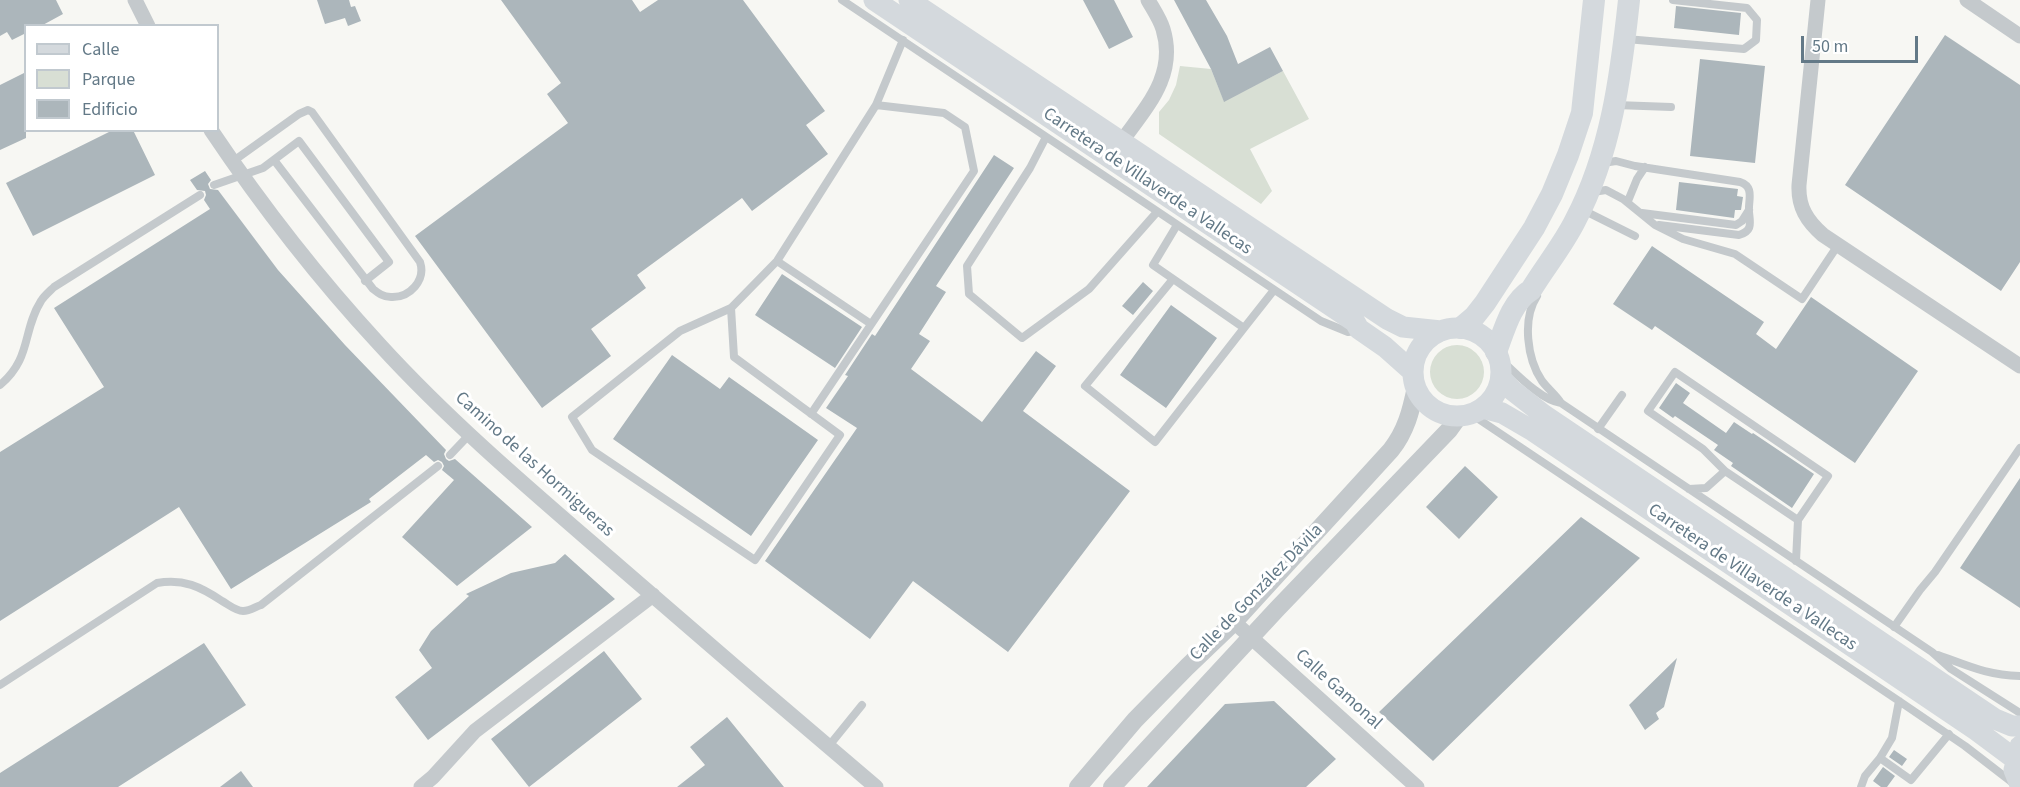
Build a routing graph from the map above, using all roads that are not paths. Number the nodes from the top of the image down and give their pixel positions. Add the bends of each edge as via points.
1 (135, 0) edge
2 (842, 0) edge
3 (874, 0) edge
4 (909, 0) edge
5 (1148, 0) edge
6 (1594, 0) edge
7 (1629, 0) edge
8 (1673, 0) edge
9 (1818, 0) edge
10 (1967, 0) edge
11 (147, 24) edge
12 (2020, 36) edge
13 (1625, 39) junction
14 (903, 40) junction
15 (876, 105) junction
16 (1614, 105) junction
17 (1671, 106) dead end
18 (212, 132) edge
19 (1046, 137) junction
20 (1122, 141) junction
21 (274, 160) junction
22 (232, 162) junction
23 (1597, 167) junction
24 (1645, 167) junction
25 (242, 176) junction
26 (214, 185) dead end
27 (200, 195) dead end
28 (1628, 201) junction
29 (1584, 202) junction
30 (1749, 210) junction
31 (1157, 212) junction
32 (1642, 213) junction
33 (1177, 225) junction
34 (1655, 225) junction
35 (1635, 236) dead end
36 (1838, 244) junction
37 (777, 261) junction
38 (1173, 279) junction
39 (365, 281) junction
40 (1274, 290) junction
41 (1538, 295) dead end
42 (731, 308) junction
43 (871, 324) junction
44 (1244, 328) junction
45 (1359, 329) junction
46 (1451, 329) junction
47 (1499, 362) junction
48 (2020, 366) edge
49 (1414, 380) junction
50 (0, 385) edge
51 (1622, 395) dead end
52 (1561, 403) junction
53 (1471, 413) junction
54 (811, 414) junction
55 (1598, 429) junction
56 (469, 435) junction
57 (2020, 448) edge
58 (450, 455) dead end
59 (438, 466) dead end
60 (1725, 471) junction
61 (1688, 489) junction
62 (1798, 520) junction
63 (1796, 561) junction
64 (653, 595) junction
65 (1234, 622) junction
66 (1894, 627) junction
67 (1252, 638) junction
68 (1932, 652) junction
69 (2020, 676) edge
70 (0, 686) edge
71 (1899, 701) junction
72 (862, 705) dead end
73 (2020, 713) edge
74 (2020, 726) edge
75 (1949, 734) junction
76 (828, 747) junction
77 (2018, 752) edge
78 (1880, 758) junction
79 (1908, 784) edge
80 (2019, 786) edge
81 (421, 787) edge
82 (876, 787) edge
83 (1078, 787) edge
84 (1112, 787) edge
85 (1417, 787) edge
86 (1861, 787) edge

1 - 11 street
2 - 14 lane
3 - 45 main road, Carretera de Villaverde a Vallecas via 1355,322
4 - 20 main road, Carretera de Villaverde a Vallecas
5 - 20 street via 1163,28 1167,61 1159,87
6 - 46 main road via 1582,113 1544,211 1474,317
7 - 13 main road
8 - 13 lane via 1747,8 1758,20 1755,40 1744,49
9 - 36 street via 1798,196 1813,226
10 - 12 street
13 - 16 main road
14 - 15 lane
14 - 19 lane
15 - 37 lane
15 - 43 lane via 944,113 965,127 974,171
16 - 17 lane
16 - 23 main road
18 - 22 street, Camino de las Hormigueras
19 - 31 lane
19 - 31 lane via 967,266 969,294 1022,338 1089,289
20 - 46 main road, Carretera de Villaverde a Vallecas via 1387,319 1403,327
21 - 25 lane
21 - 39 lane
21 - 39 lane via 299,141 389,262
22 - 25 street, Camino de las Hormigueras
22 - 39 lane via 303,111 312,112 423,270 418,284 399,296 382,295
23 - 24 lane via 1610,161
23 - 29 main road
24 - 28 lane
24 - 30 lane via 1744,183 1750,193
25 - 26 lane
25 - 56 street, Camino de las Hormigueras via 380,345
27 - 50 lane via 54,287 41,300 18,365
28 - 29 lane via 1599,190
28 - 32 lane
29 - 35 lane
29 - 47 main road via 1531,290 1511,314
30 - 32 lane via 1736,225
30 - 34 lane via 1750,227 1739,235
31 - 33 lane
32 - 34 lane
33 - 38 lane via 1152,265
33 - 40 lane
34 - 36 lane via 1683,239 1735,254 1802,299
36 - 48 street
37 - 42 lane
37 - 43 lane
38 - 44 lane
38 - 44 lane via 1085,386 1155,442
40 - 44 lane
40 - 45 lane via 1329,325 1348,332
41 - 52 lane via 1529,315 1532,357 1543,382
42 - 54 lane via 734,357
42 - 54 lane via 680,331 572,417 592,450 755,560 840,435
43 - 54 lane
45 - 49 main road, Carretera de Villaverde a Vallecas via 1385,347
46 - 47 main road via 1475,331 1487,340
46 - 49 main road via 1429,337 1420,347
47 - 52 lane via 1552,402
47 - 53 main road via 1498,389 1492,400
47 - 74 main road, Carretera de Villaverde a Vallecas via 1512,390 1544,415 1995,719
49 - 53 main road via 1422,399 1432,409 1445,414
49 - 65 street, Calle de González Dávila via 1412,408 1395,444
51 - 55 lane
52 - 55 lane
53 - 67 street, Calle de González Dávila via 1449,430
53 - 71 lane
53 - 77 main road, Carretera de Villaverde a Vallecas via 1502,413 1533,431 1967,723
55 - 61 lane
56 - 58 lane
56 - 64 street, Camino de las Hormigueras
57 - 66 lane
59 - 70 lane via 261,605 243,611 193,584 173,580 157,584
60 - 61 lane via 1706,488
60 - 62 lane
60 - 62 lane via 1702,449 1648,411 1675,372 1828,476
61 - 63 lane
62 - 63 lane
63 - 66 lane
64 - 76 street, Camino de las Hormigueras
64 - 81 street via 475,730
65 - 67 street, Calle Gamonal
65 - 83 street, Calle de González Dávila via 1135,720
66 - 68 lane
67 - 84 street, Calle de González Dávila
67 - 85 street, Calle Gamonal
68 - 69 lane via 1976,670
68 - 73 lane via 1951,669
71 - 75 lane
71 - 78 lane via 1892,738
72 - 76 lane
75 - 79 lane
75 - 80 lane
76 - 82 street, Camino de las Hormigueras
77 - 80 main road via 2014,770
78 - 79 lane
78 - 86 lane

